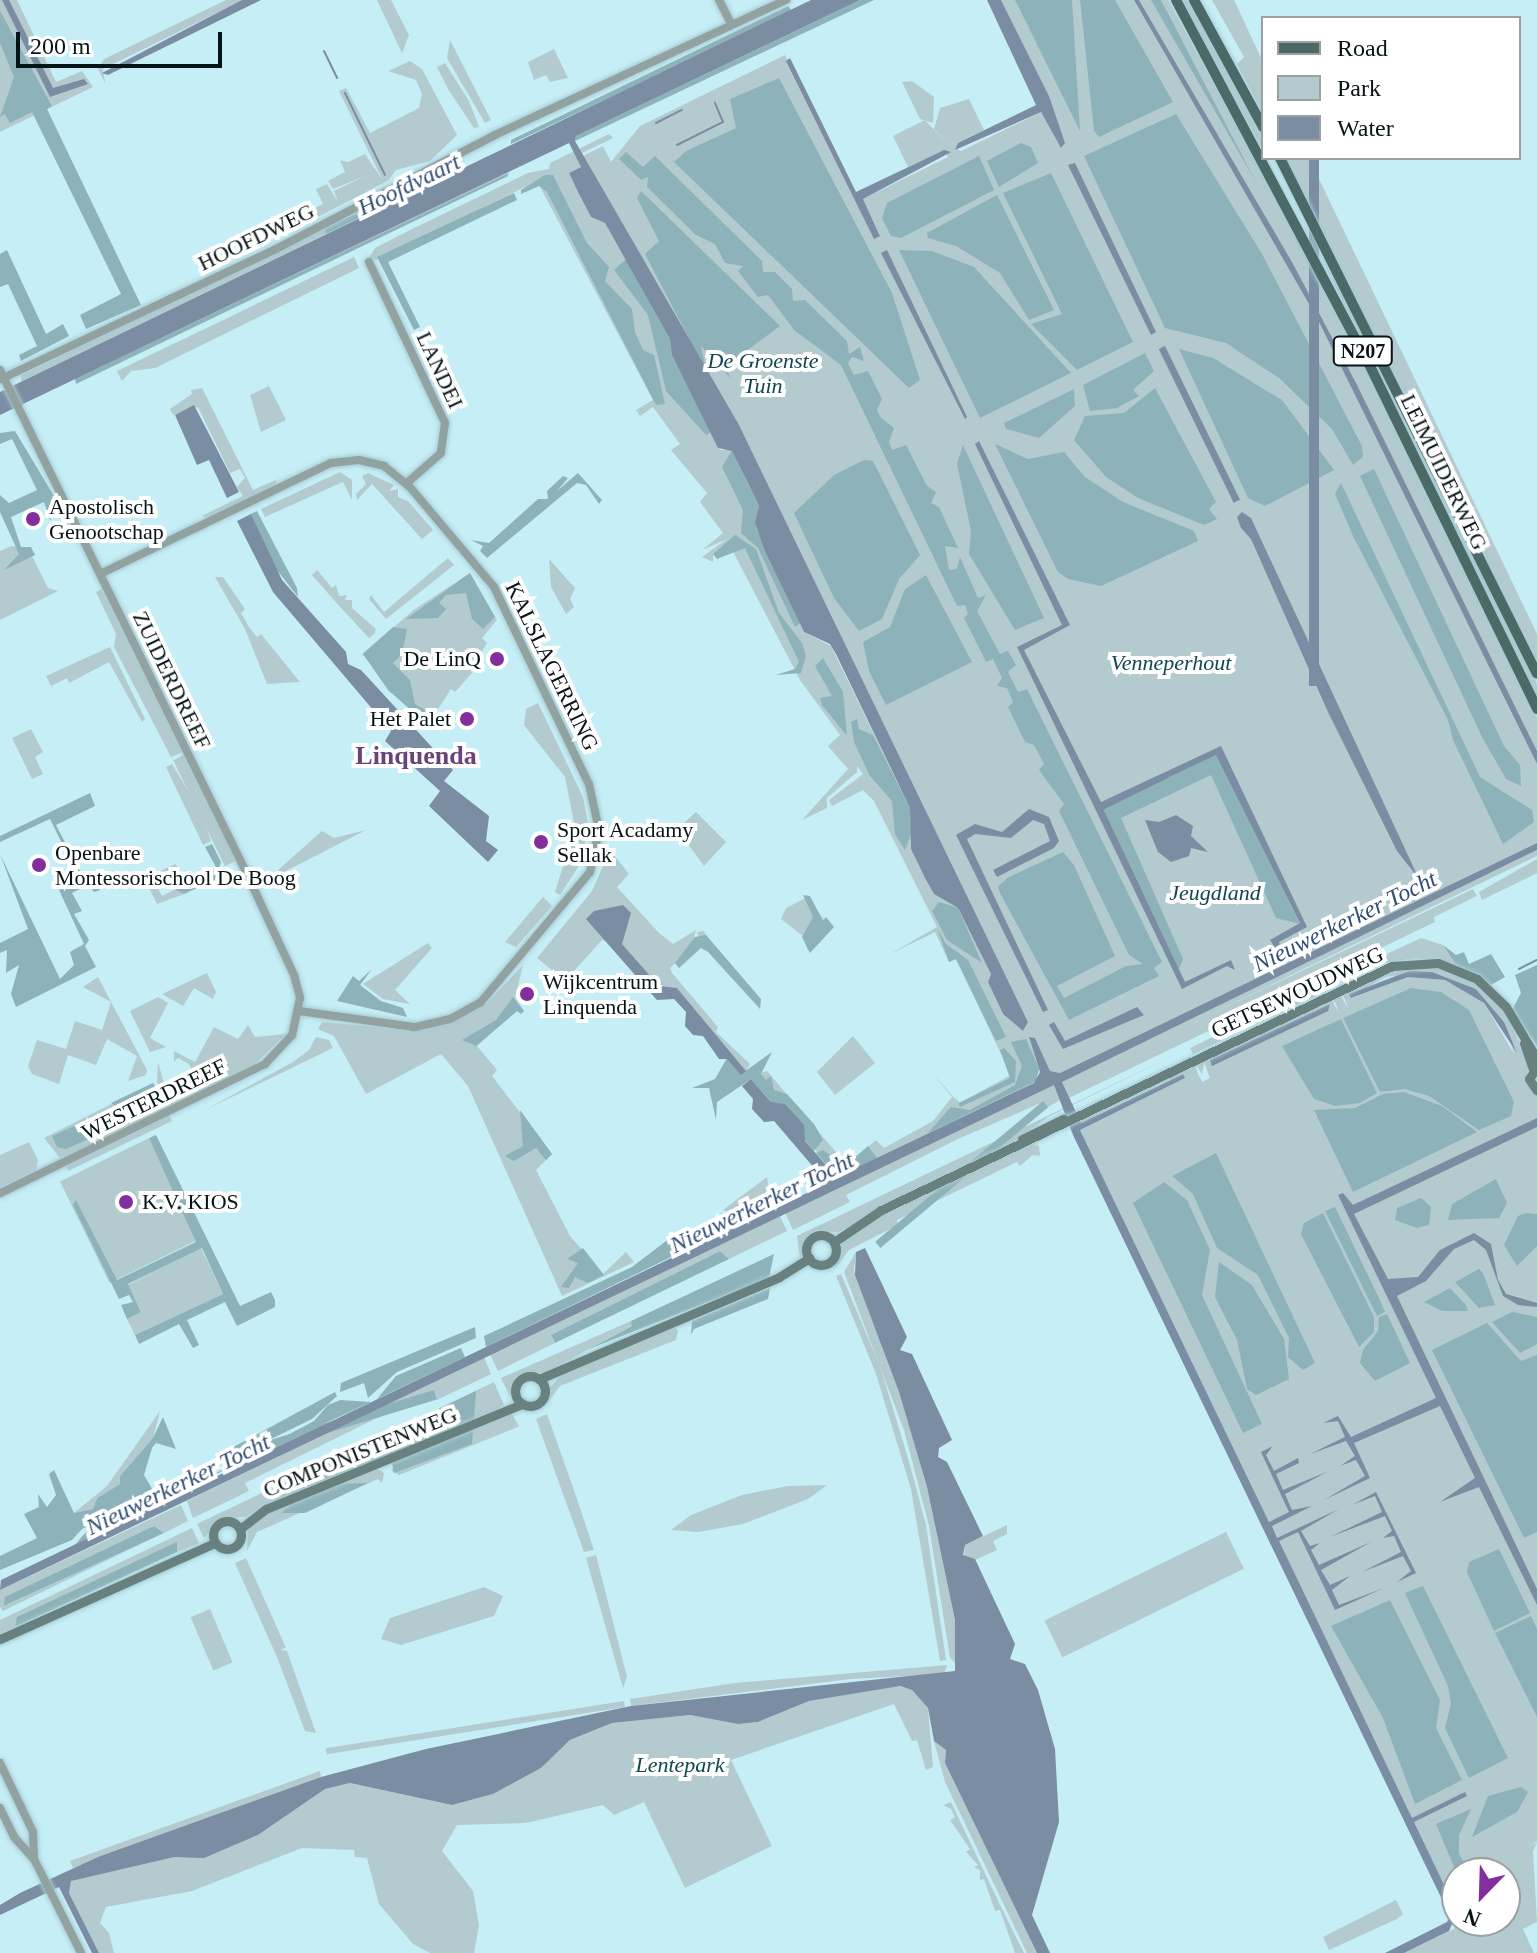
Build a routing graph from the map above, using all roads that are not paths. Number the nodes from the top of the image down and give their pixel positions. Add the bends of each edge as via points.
1 (719, 0) edge
2 (786, 0) edge
3 (1176, 0) edge
4 (1194, 0) edge
5 (731, 24) junction
6 (1261, 123) edge
7 (1261, 159) edge
8 (1262, 160) edge
9 (1281, 160) edge
10 (369, 262) dead end
11 (1, 376) edge
12 (407, 483) junction
13 (100, 574) junction
14 (1537, 674) edge
15 (1537, 709) edge
16 (299, 1011) junction
17 (1522, 1036) junction
18 (1537, 1059) edge
19 (1535, 1068) edge
20 (1537, 1091) edge
21 (0, 1193) edge
22 (834, 1242) junction
23 (809, 1258) junction
24 (542, 1383) junction
25 (515, 1391) junction
26 (522, 1404) junction
27 (498, 1415) junction
28 (240, 1529) junction
29 (215, 1543) junction
30 (0, 1639) edge
31 (0, 1763) edge
32 (0, 1808) edge
33 (37, 1863) junction
34 (81, 1953) edge

1 - 5 street
2 - 5 street, HOOFDWEG
3 - 7 main road, LEIMUIDERWEG / N207
4 - 6 main road
5 - 11 street, HOOFDWEG
8 - 15 main road, LEIMUIDERWEG / N207 via 1334,295
9 - 14 main road, LEIMUIDERWEG / N207
10 - 12 street, LANDEI via 445,423 441,453
11 - 13 street, ZUIDERDREEF
12 - 13 street, KALSLAGERRING via 373,462 334,462
12 - 16 street, KALSLAGERRING via 494,587 595,798 598,850 579,891 493,991 469,1010 414,1027
13 - 16 street, ZUIDERDREEF via 290,965
16 - 21 street, WESTERDREEF via 285,1046 263,1066
17 - 18 main road, GETSEWOUDWEG
17 - 19 main road, GETSEWOUDWEG
17 - 22 main road, GETSEWOUDWEG via 1500,999 1477,979 1442,964 1400,964 881,1210
19 - 20 main road, GETSEWOUDWEG via 1530,1082
22 - 23 main road via 835,1254 828,1263
22 - 23 main road via 827,1236 813,1237 806,1249
23 - 24 main road via 779,1277 568,1364
24 - 25 main road via 523,1378
24 - 26 main road, COMPONISTENWEG via 539,1403
25 - 26 main road
25 - 27 main road
26 - 27 main road, COMPONISTENWEG
27 - 28 main road, COMPONISTENWEG via 266,1509
28 - 29 main road via 235,1547 224,1549
28 - 29 main road via 229,1521 220,1523
29 - 30 main road
31 - 33 street via 33,1832
32 - 33 street via 14,1837
33 - 34 street

